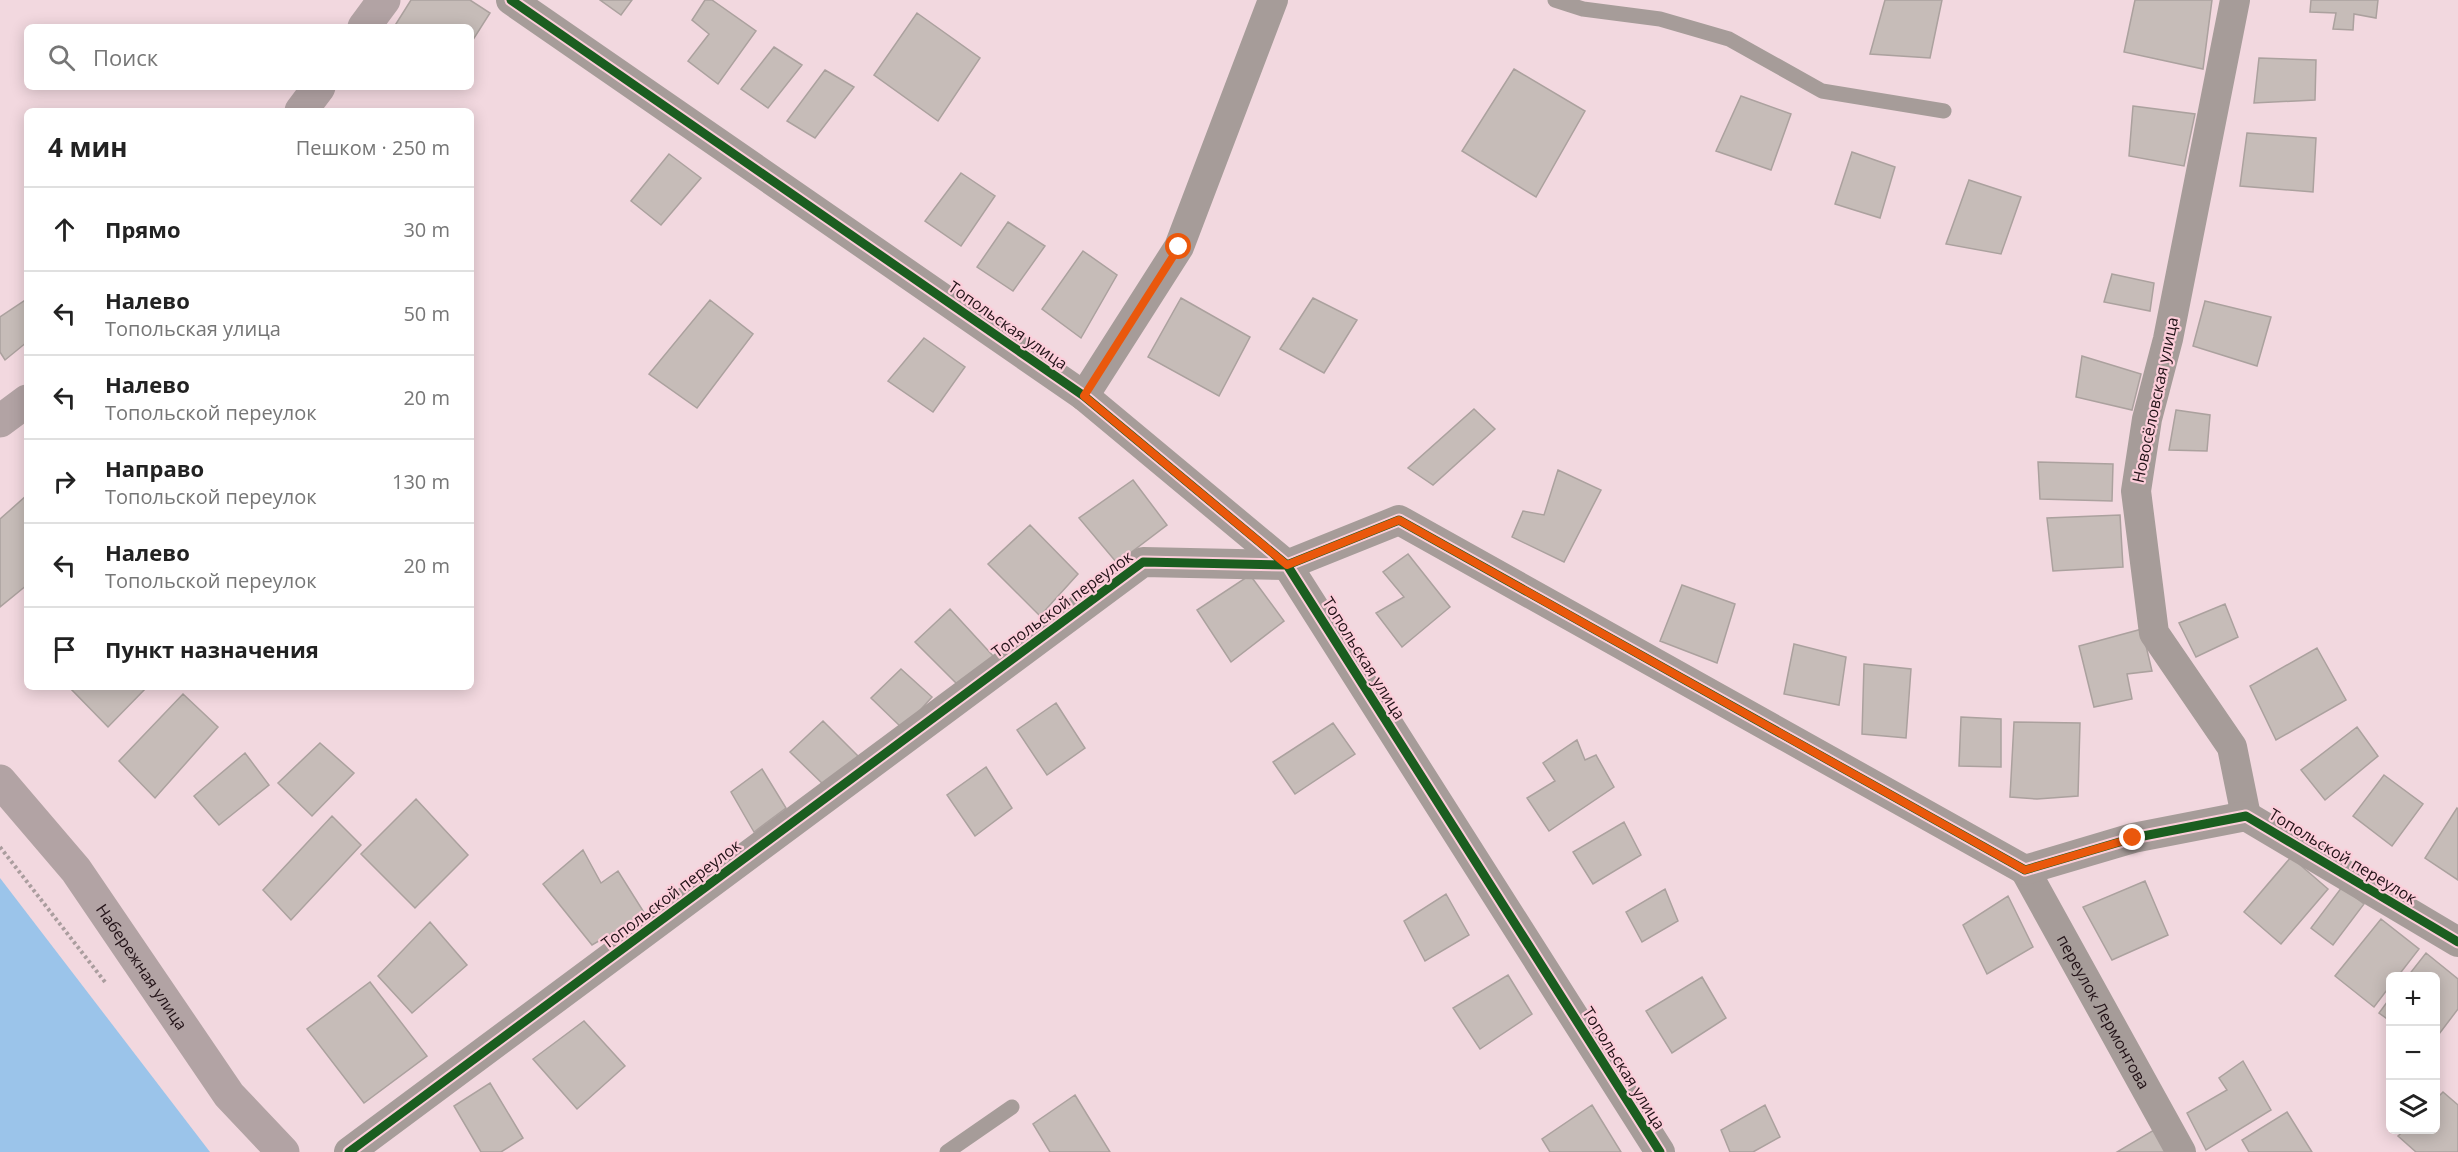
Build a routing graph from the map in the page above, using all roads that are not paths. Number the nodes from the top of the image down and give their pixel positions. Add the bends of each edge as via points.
1 (384, 0) edge
2 (511, 0) edge
3 (1273, 0) edge
4 (1555, 0) edge
5 (2235, 0) edge
6 (366, 24) edge
7 (317, 90) edge
8 (303, 108) edge
9 (1944, 111) dead end
10 (1084, 396) junction
11 (24, 403) edge
12 (0, 421) edge
13 (1287, 565) junction
14 (0, 781) edge
15 (2246, 816) junction
16 (2025, 870) junction
17 (2458, 942) edge
18 (1012, 1107) dead end
19 (283, 1152) edge
20 (349, 1152) edge
21 (947, 1152) edge
22 (1660, 1152) edge
23 (2181, 1152) edge

1 - 6 main road
2 - 10 street, Топольская улица
3 - 10 street via 1179,247
4 - 9 lane via 1583,9 1660,19 1730,39 1822,91
5 - 15 street, Новосёловская улица via 2136,490 2154,633 2232,747
7 - 8 main road
10 - 13 street, Топольская улица
11 - 12 main road
13 - 16 street, Топольской переулок via 1399,520
13 - 20 street, Топольской переулок via 1143,562
13 - 22 street, Топольская улица
14 - 19 main road, Набережная улица via 76,870 230,1095
15 - 16 street, Топольской переулок via 2133,838
15 - 17 street, Топольской переулок
16 - 23 street, переулок Лермонтова
18 - 21 lane

